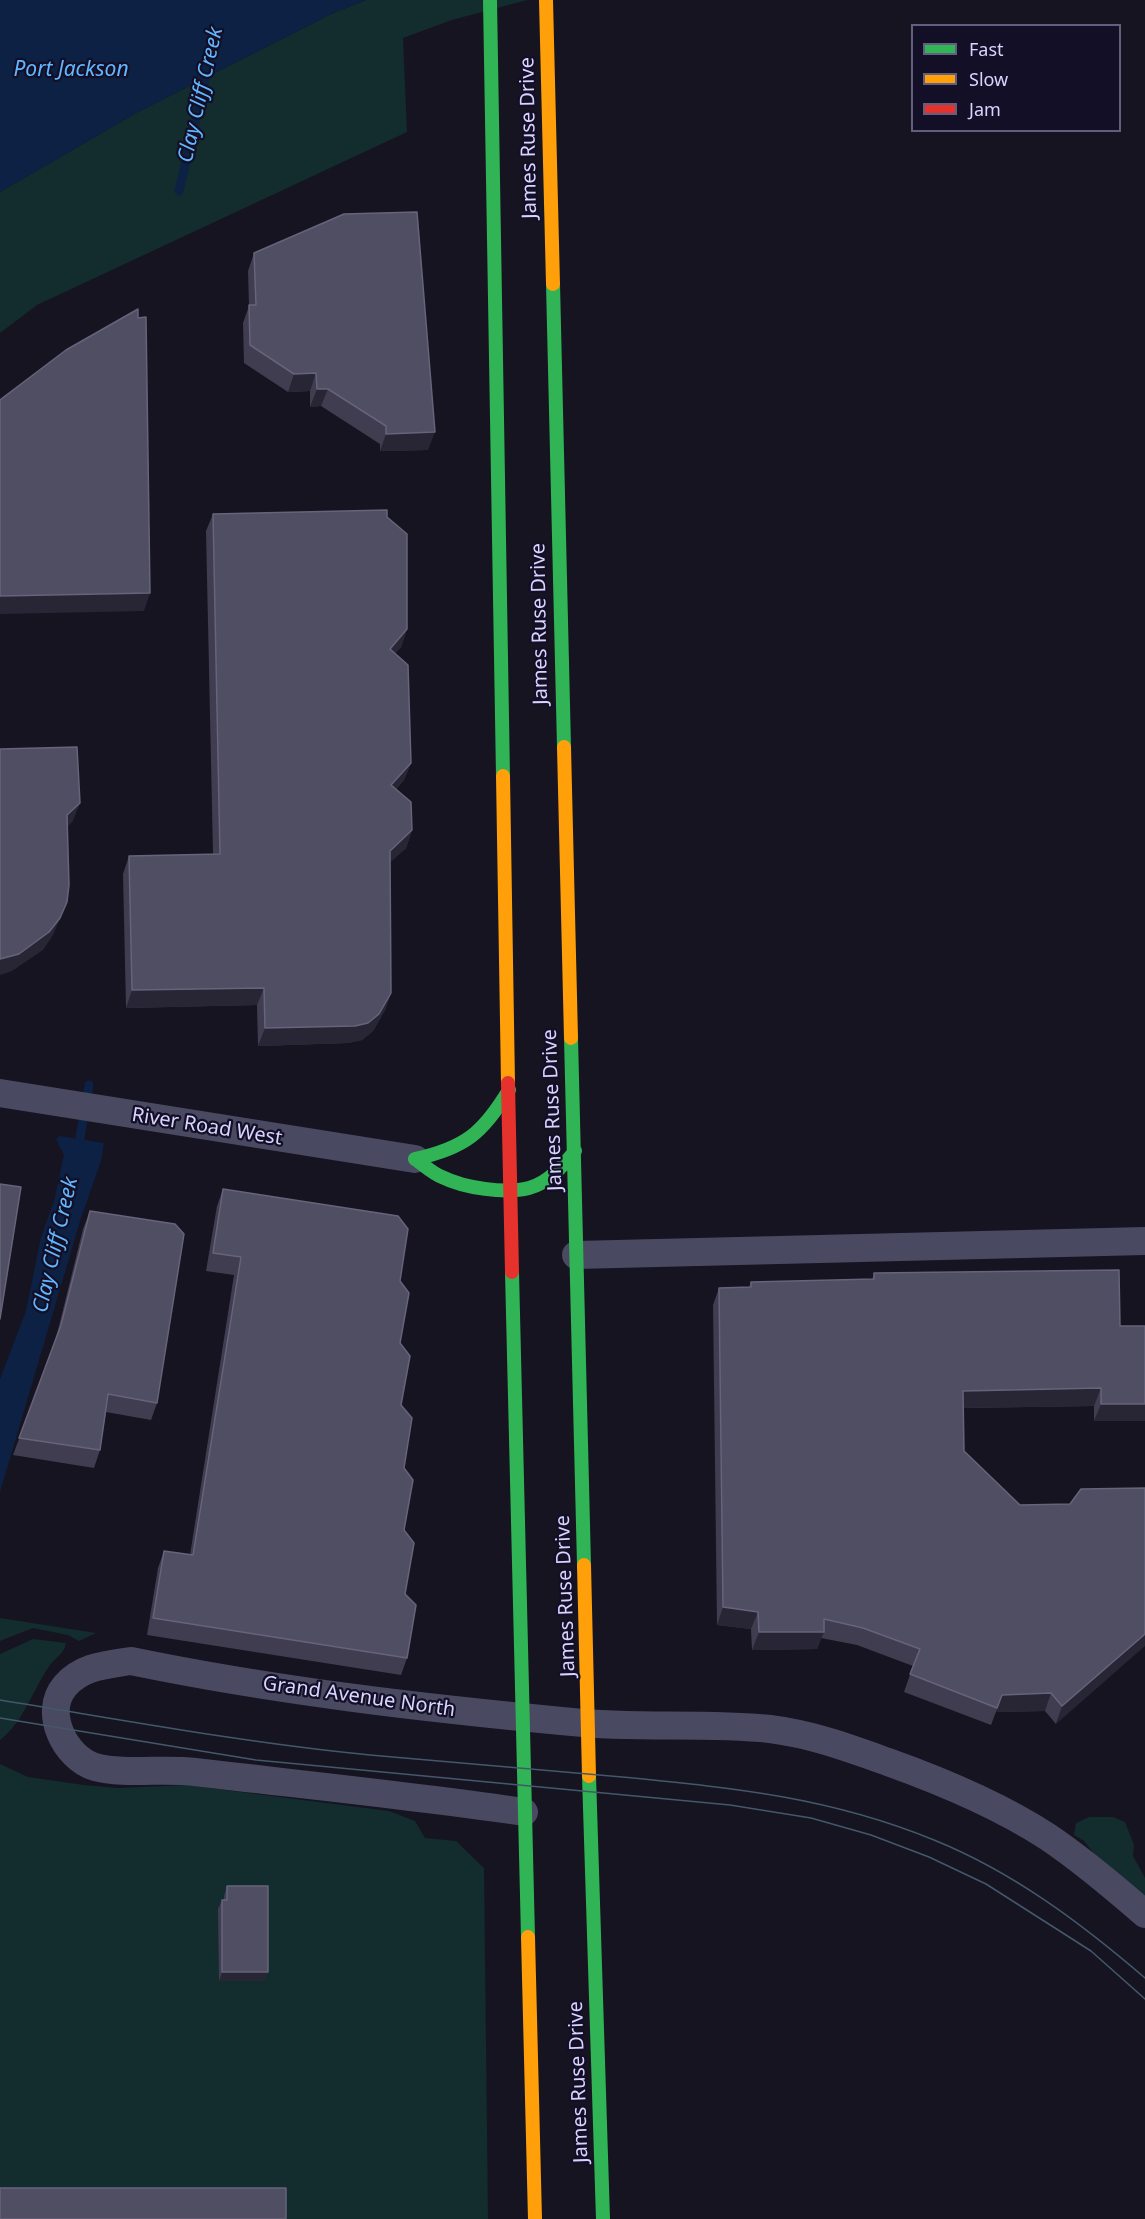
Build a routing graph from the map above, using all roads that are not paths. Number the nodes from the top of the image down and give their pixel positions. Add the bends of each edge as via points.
1 (490, 0) edge
2 (546, 0) edge
3 (509, 1090) junction
4 (0, 1093) edge
5 (575, 1150) junction
6 (415, 1159) junction
7 (510, 1189) junction
8 (1145, 1241) edge
9 (576, 1255) junction
10 (522, 1718) junction
11 (589, 1724) junction
12 (524, 1812) junction
13 (1145, 1914) edge
14 (536, 2219) edge
15 (603, 2219) edge

1 - 3 main road, James Ruse Drive
2 - 5 main road, James Ruse Drive
3 - 6 main road via 483,1130 464,1144 449,1152
3 - 7 main road, James Ruse Drive
4 - 6 street, River Road West
5 - 7 main road via 543,1180 528,1188
5 - 9 main road, James Ruse Drive
6 - 7 main road via 446,1179
7 - 10 main road, James Ruse Drive
8 - 9 street
9 - 11 main road, James Ruse Drive
10 - 11 street, Grand Avenue North
10 - 12 main road, James Ruse Drive
10 - 12 street, Grand Avenue North via 410,1706 131,1661 93,1667 73,1677 58,1694 55,1712 60,1733 72,1752 94,1767 188,1771
11 - 13 street, Grand Avenue North via 758,1729 803,1734 839,1744 957,1789 1047,1837
11 - 15 main road, James Ruse Drive
12 - 14 main road, James Ruse Drive

